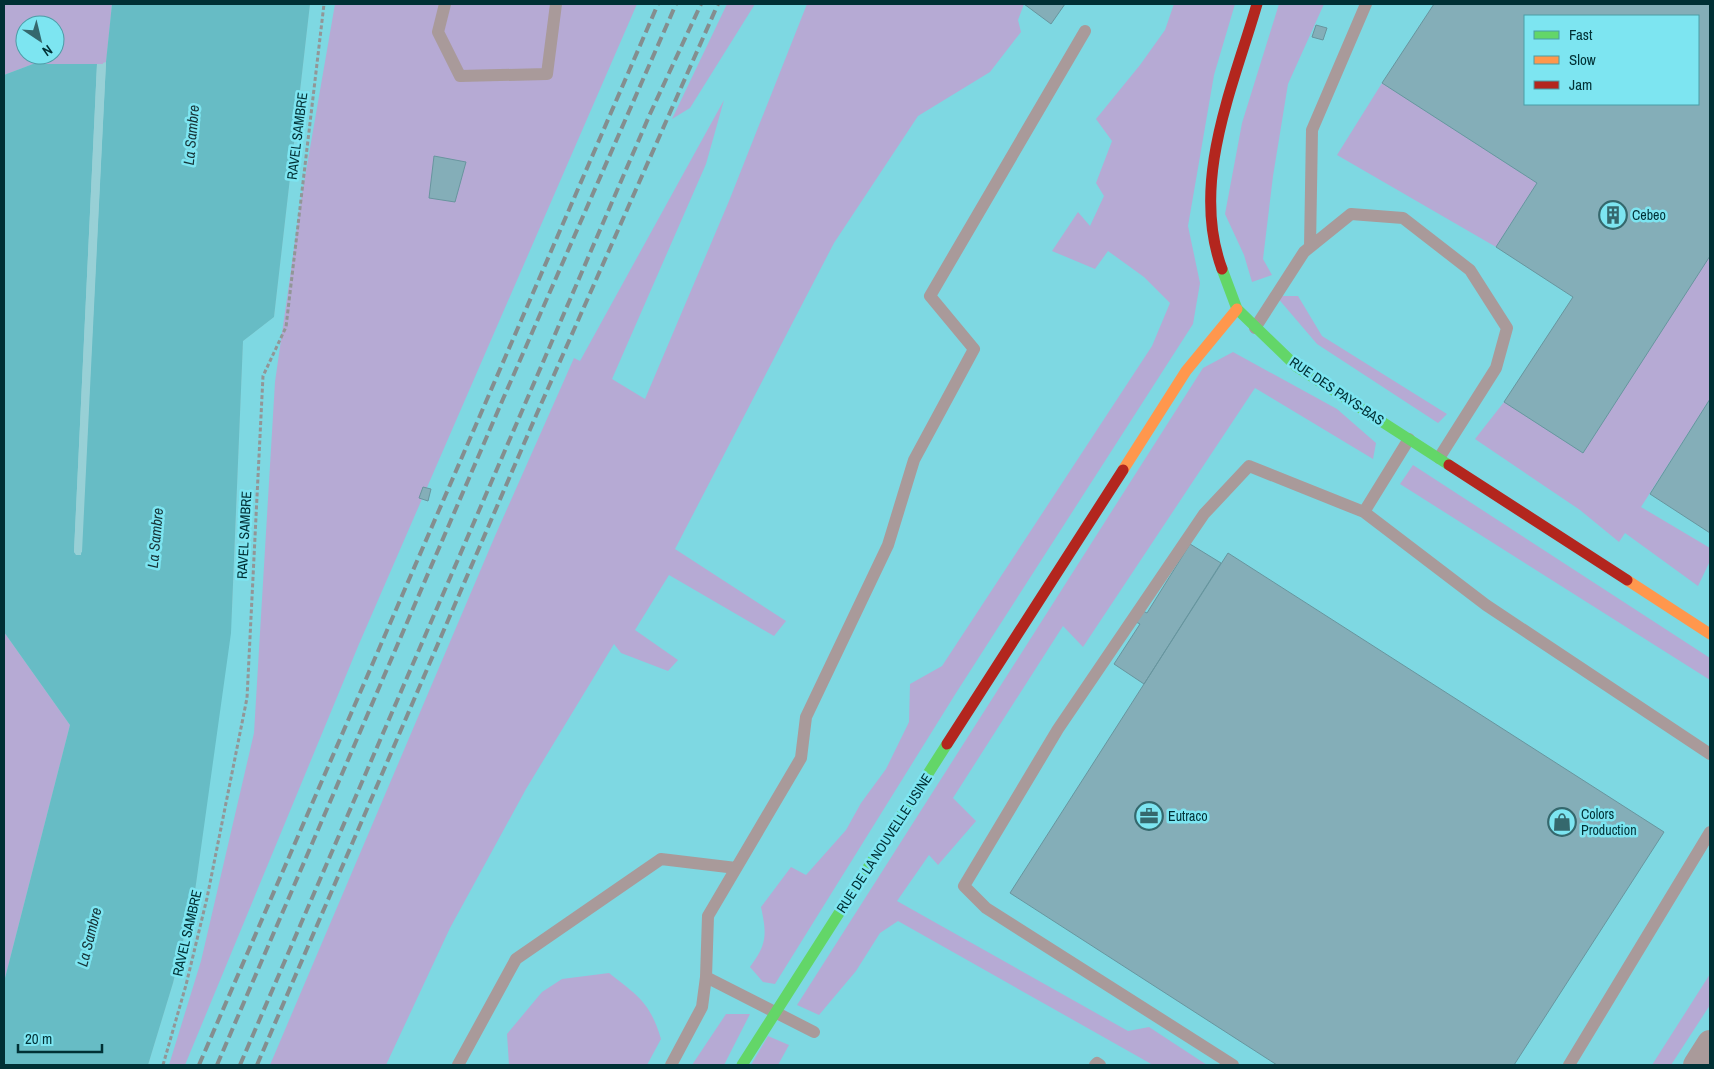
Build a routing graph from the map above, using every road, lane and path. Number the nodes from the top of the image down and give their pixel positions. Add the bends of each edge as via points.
1 (324, 4) edge
2 (445, 4) edge
3 (556, 4) edge
4 (1257, 4) edge
5 (1366, 4) edge
6 (1085, 31) dead end
7 (1310, 247) junction
8 (1237, 309) junction
9 (1254, 328) junction
10 (1409, 439) junction
11 (1439, 458) junction
12 (1364, 512) junction
13 (1710, 634) edge
14 (1710, 754) edge
15 (1710, 832) edge
16 (736, 868) junction
17 (706, 977) junction
18 (776, 1011) junction
19 (814, 1032) dead end
20 (1710, 1043) edge
21 (163, 1065) edge
22 (458, 1065) edge
23 (672, 1065) edge
24 (742, 1065) edge
25 (1095, 1065) edge
26 (1100, 1065) edge
27 (1233, 1065) edge
28 (1569, 1065) edge
29 (1696, 1065) edge

1 - 21 path, RAVEL SAMBRE via 286,327 263,376 247,698 207,898
2 - 3 lane via 438,32 460,76 547,74
4 - 8 street, RUE DES PAYS-BAS via 1210,177 1210,217 1217,255
5 - 7 lane via 1312,130
6 - 16 lane via 930,296 974,349 914,460 888,545 806,716 801,758
7 - 9 lane
7 - 11 lane via 1351,214 1403,218 1470,270 1507,328 1496,368
8 - 9 street, RUE DES PAYS-BAS
8 - 18 street, RUE DE LA NOUVELLE USINE via 1186,371
9 - 10 street, RUE DES PAYS-BAS via 1297,367
10 - 11 street, RUE DES PAYS-BAS
10 - 12 lane
11 - 13 street, RUE DES PAYS-BAS
12 - 14 lane via 1486,605
12 - 27 lane via 1249,466 1204,514 1058,729 964,886 986,908
15 - 28 lane
16 - 17 lane via 708,916
16 - 22 lane via 660,859 516,959
17 - 18 lane
17 - 23 lane via 702,1007
18 - 19 lane
18 - 24 street, RUE DE LA NOUVELLE USINE
20 - 29 street
25 - 26 lane

